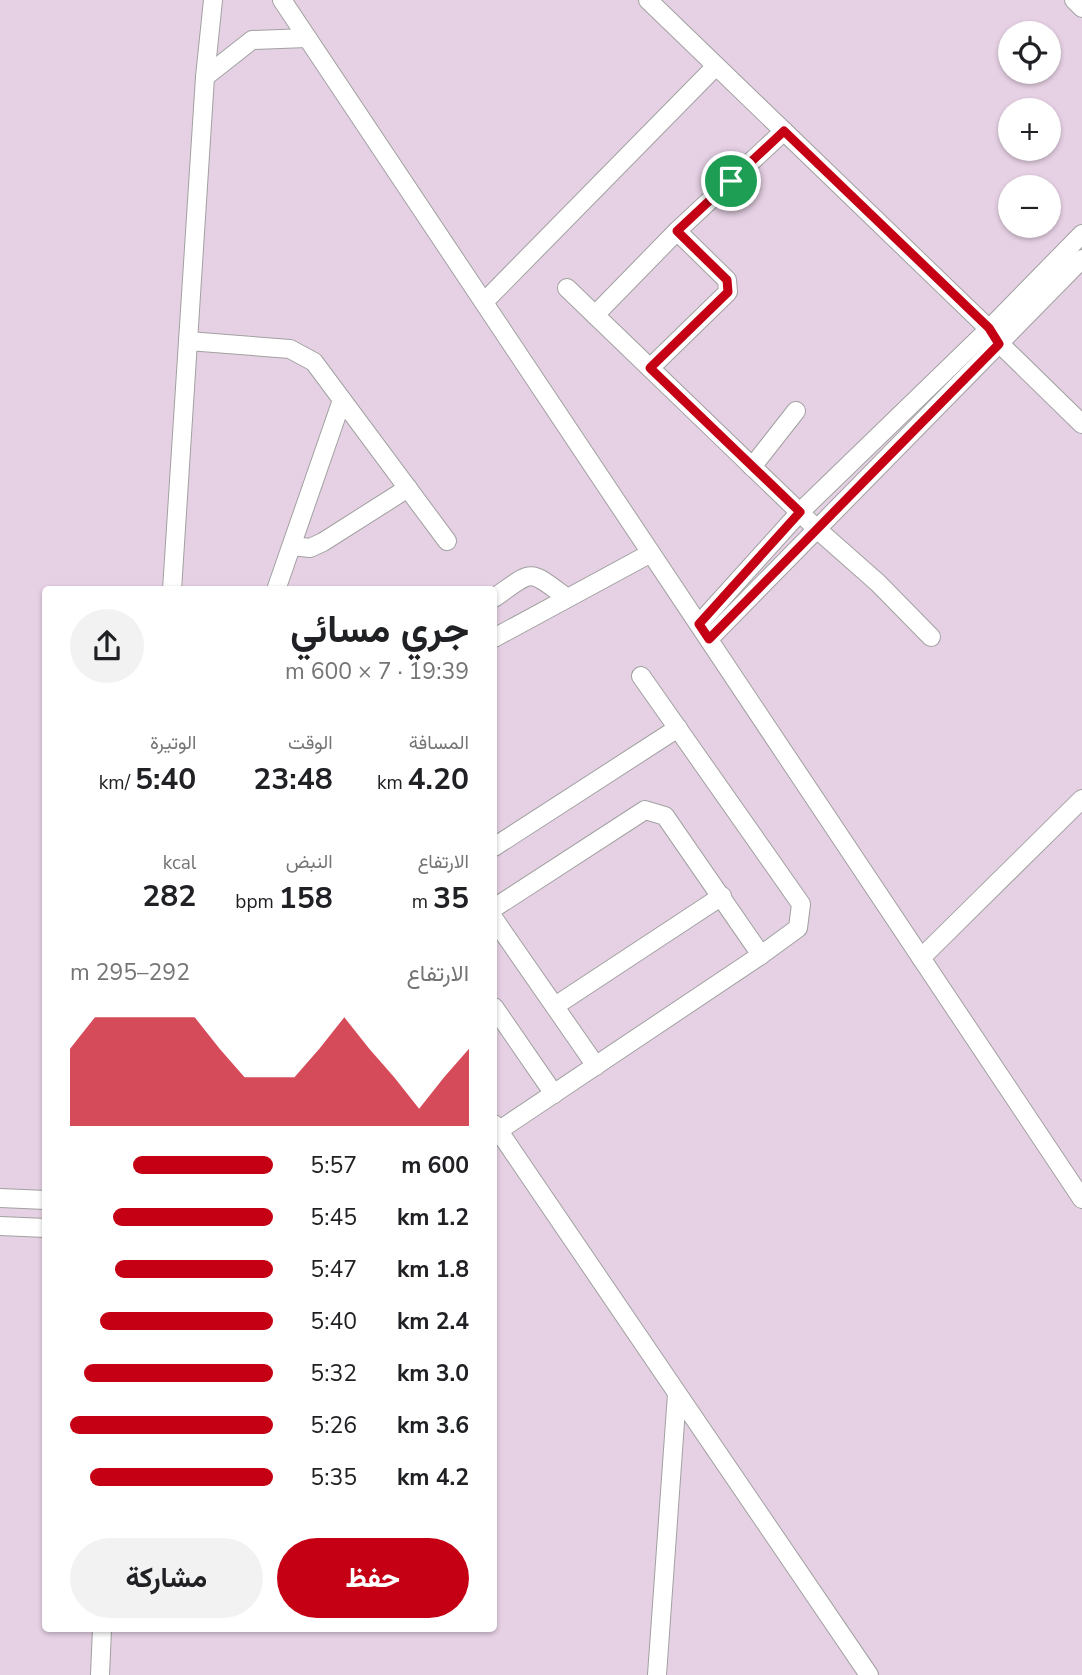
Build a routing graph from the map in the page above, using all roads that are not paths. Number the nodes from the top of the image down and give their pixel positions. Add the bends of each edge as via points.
1 (213, 0) edge
2 (282, 0) edge
3 (648, 0) edge
4 (1074, 0) edge
5 (1082, 8) edge
6 (307, 38) junction
7 (716, 66) junction
8 (205, 77) junction
9 (784, 131) junction
10 (677, 231) junction
11 (1082, 234) edge
12 (1082, 259) edge
13 (567, 288) dead end
14 (484, 302) junction
15 (595, 315) junction
16 (994, 336) junction
17 (188, 341) junction
18 (650, 368) junction
19 (342, 400) junction
20 (796, 411) dead end
21 (1082, 424) edge
22 (752, 467) junction
23 (408, 488) junction
24 (800, 512) junction
25 (818, 530) junction
26 (447, 541) dead end
27 (292, 545) junction
28 (651, 553) junction
29 (172, 586) edge
30 (277, 586) edge
31 (497, 596) edge
32 (567, 598) junction
33 (704, 631) junction
34 (497, 636) edge
35 (931, 637) dead end
36 (641, 676) dead end
37 (678, 728) junction
38 (1082, 799) edge
39 (497, 845) edge
40 (722, 896) junction
41 (497, 906) edge
42 (497, 923) edge
43 (761, 955) junction
44 (921, 958) junction
45 (555, 1006) junction
46 (497, 1011) edge
47 (596, 1066) junction
48 (554, 1094) junction
49 (497, 1127) edge
50 (497, 1129) edge
51 (0, 1198) edge
52 (1082, 1199) edge
53 (42, 1200) edge
54 (0, 1226) edge
55 (42, 1228) edge
56 (677, 1394) junction
57 (102, 1632) edge
58 (100, 1675) edge
59 (657, 1675) edge
60 (869, 1675) edge

1 - 8 street
2 - 6 street
3 - 7 street
4 - 5 street
6 - 8 street via 252,40
6 - 14 street
7 - 9 street
7 - 14 street
8 - 17 street
9 - 10 street
9 - 16 street
10 - 15 street
10 - 18 street via 727,280 728,292
11 - 16 street
12 - 16 street
13 - 15 street
14 - 28 street
15 - 18 street
16 - 21 street
16 - 24 street
16 - 25 street
17 - 19 street via 290,349 314,362
17 - 29 street
18 - 22 street
19 - 23 street
19 - 27 street
20 - 22 street
22 - 24 street
23 - 26 street
23 - 27 street via 323,542 310,548
24 - 25 street
24 - 33 street
25 - 33 street
25 - 35 street
27 - 30 street
28 - 32 street
28 - 33 street
31 - 32 street via 527,575 538,576
32 - 34 street
33 - 44 street
36 - 37 street
37 - 39 street
37 - 43 street via 801,904 797,928
38 - 44 street
40 - 41 street via 665,816 645,810
40 - 43 street
40 - 45 street
42 - 45 street
43 - 47 street
44 - 52 street
45 - 47 street
46 - 48 street
47 - 48 street
48 - 49 street
50 - 56 street
51 - 53 street
54 - 55 street
56 - 59 street
56 - 60 street
57 - 58 street

